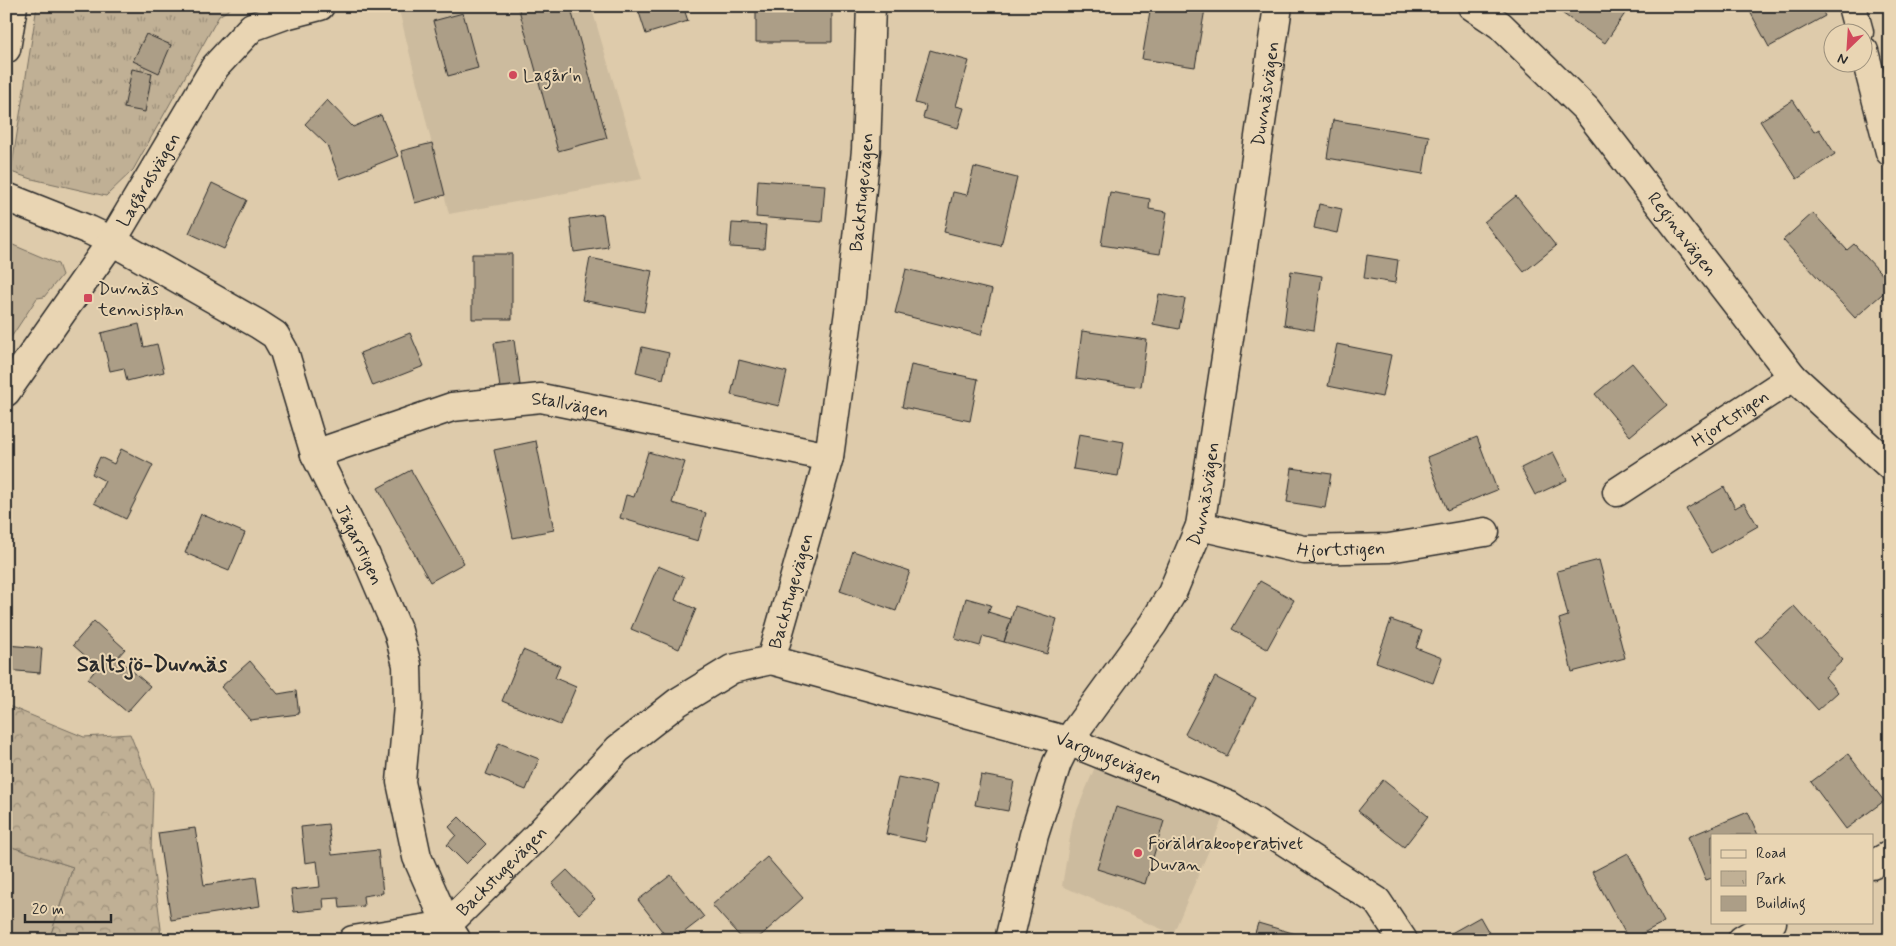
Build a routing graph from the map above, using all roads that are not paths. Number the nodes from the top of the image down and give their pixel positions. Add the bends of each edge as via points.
1 (13, 6) edge
2 (320, 6) edge
3 (871, 6) edge
4 (1278, 6) edge
5 (1472, 6) edge
6 (1852, 6) edge
7 (1856, 22) edge
8 (6, 49) edge
9 (1869, 72) edge
10 (1890, 152) edge
11 (6, 197) edge
12 (112, 241) junction
13 (1792, 377) junction
14 (6, 392) edge
15 (315, 454) junction
16 (829, 457) junction
17 (1890, 466) edge
18 (1617, 492) dead end
19 (1200, 526) junction
20 (1485, 532) dead end
21 (771, 660) junction
22 (1068, 741) junction
23 (1890, 855) edge
24 (1874, 864) edge
25 (1769, 924) edge
26 (452, 932) edge
27 (353, 940) edge
28 (1009, 940) edge
29 (1403, 940) edge
30 (1742, 940) edge

1 - 8 street
2 - 12 street, Lagårdsvägen via 252,27 215,67
3 - 16 street, Backstugevägen via 866,150 851,298
4 - 19 street, Duvnäsvägen
5 - 13 street, Reginavägen via 1500,25 1586,109
6 - 7 street
9 - 10 street
11 - 12 street, Jägarstigen
12 - 14 street, Lagårdsvägen
12 - 15 street, Jägarstigen via 274,335 284,351
13 - 17 street, Reginavägen
13 - 18 street, Hjortstigen
15 - 16 street, Stallvägen via 452,407 541,398
15 - 26 street, Jägarstigen via 366,556 398,631 407,665 408,706 401,782 417,856
16 - 21 street, Backstugevägen
19 - 20 street, Hjortstigen via 1304,550 1389,548
19 - 22 street, Duvnäsvägen via 1172,593 1153,624
21 - 22 street, Vargungevägen
21 - 26 street, Backstugevägen via 732,669 678,702 618,749
22 - 28 street, Duvnäsvägen via 1057,763 1034,835
22 - 29 street, Vargungevägen via 1230,806 1377,901
23 - 24 street
25 - 30 street
26 - 27 street, Backstugevägen

